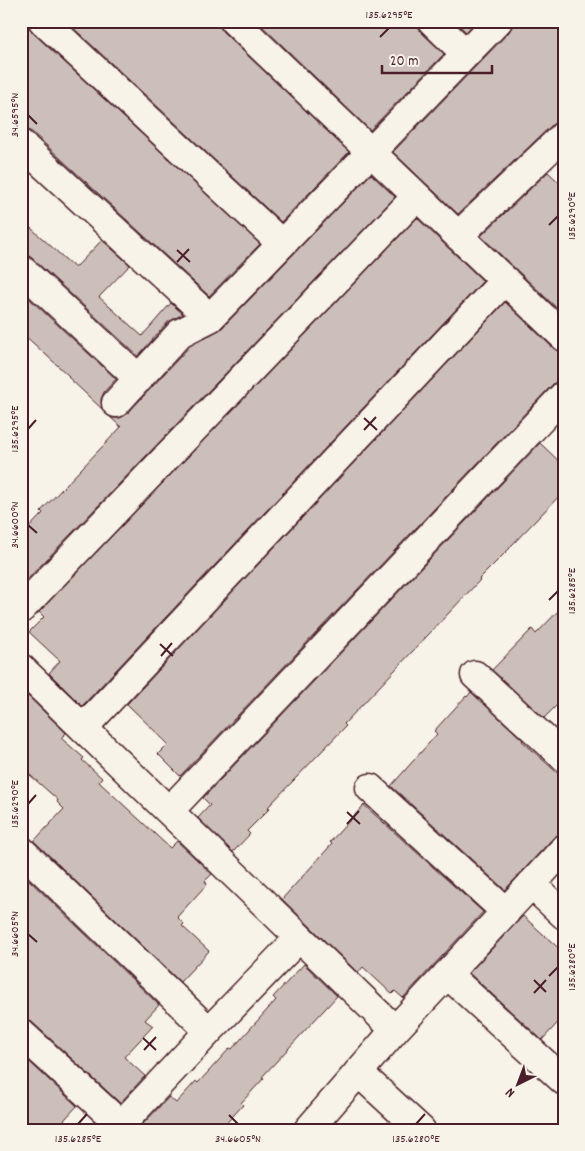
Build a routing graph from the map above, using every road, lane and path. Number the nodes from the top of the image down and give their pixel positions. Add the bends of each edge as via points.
1 (43, 21) edge
2 (234, 21) edge
3 (432, 21) edge
4 (498, 21) edge
5 (466, 54) junction
6 (564, 134) edge
7 (21, 144) edge
8 (371, 152) junction
9 (417, 196) junction
10 (458, 236) junction
11 (282, 244) junction
12 (21, 269) edge
13 (505, 280) junction
14 (210, 318) junction
15 (564, 337) edge
16 (138, 379) junction
17 (564, 395) edge
18 (116, 403) dead end
19 (21, 609) edge
20 (21, 668) edge
21 (475, 675) dead end
22 (83, 728) junction
23 (564, 757) edge
24 (370, 788) dead end
25 (169, 811) junction
26 (564, 849) edge
27 (21, 850) edge
28 (531, 884) junction
29 (506, 912) junction
30 (564, 915) edge
31 (299, 938) junction
32 (448, 974) junction
33 (208, 1030) junction
34 (395, 1030) junction
35 (21, 1033) edge
36 (358, 1072) junction
37 (564, 1081) edge
38 (119, 1127) edge
39 (308, 1130) edge
40 (421, 1130) edge

1 - 11 street
2 - 8 street
3 - 5 street
4 - 5 street
5 - 8 street
6 - 10 street
7 - 14 street
8 - 9 street
8 - 11 street
9 - 10 street
9 - 19 street
10 - 13 street
11 - 14 street
12 - 16 street
13 - 15 street
13 - 22 street
14 - 16 street via 180,333
16 - 18 street
17 - 25 street
20 - 22 street
21 - 23 street
22 - 25 street
24 - 29 street
25 - 31 street
26 - 28 street
27 - 33 street
28 - 29 street
28 - 30 street
29 - 32 street
31 - 33 street
31 - 34 street
32 - 34 street
32 - 37 street
33 - 38 street
34 - 36 street
35 - 38 street
36 - 39 street
36 - 40 street

